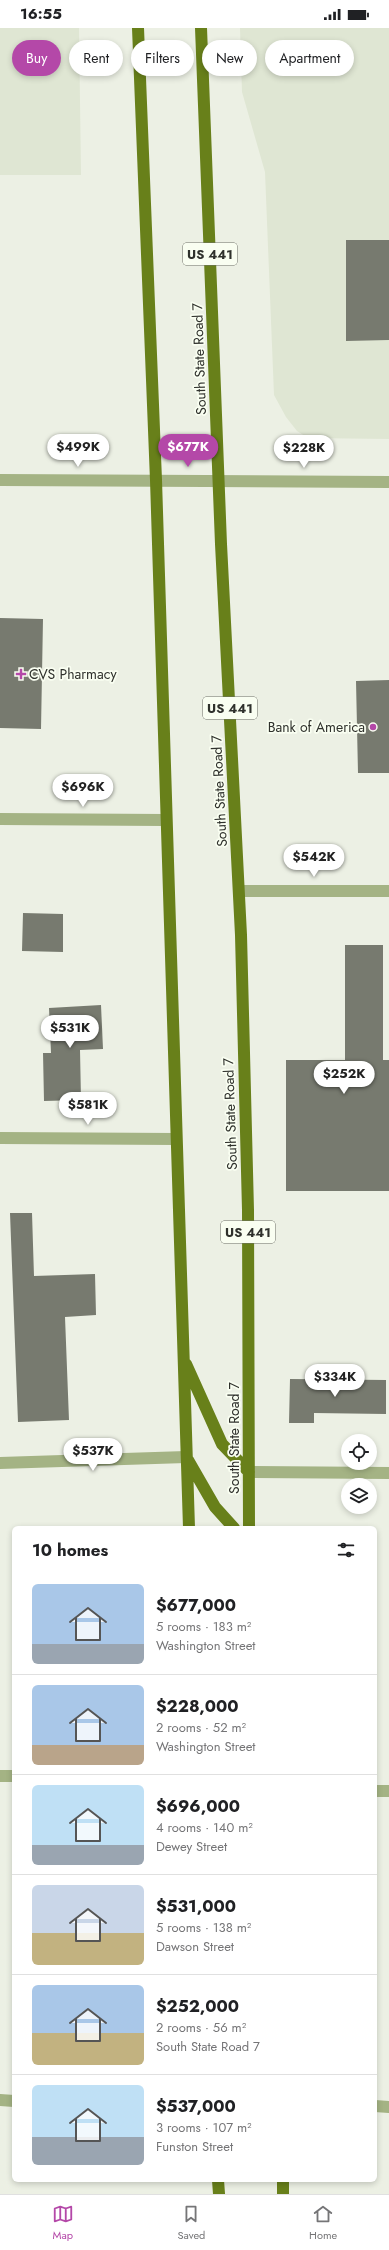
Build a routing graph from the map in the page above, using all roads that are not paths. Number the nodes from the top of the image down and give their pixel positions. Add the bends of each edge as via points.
1 (138, 28) edge
2 (201, 28) edge
3 (0, 480) edge
4 (156, 480) junction
5 (220, 481) junction
6 (389, 482) edge
7 (0, 819) edge
8 (165, 820) junction
9 (239, 891) junction
10 (389, 891) edge
11 (0, 1138) edge
12 (176, 1139) junction
13 (184, 1358) junction
14 (186, 1457) junction
15 (0, 1463) edge
16 (249, 1472) junction
17 (389, 1474) edge
18 (189, 1526) edge
19 (232, 1526) edge
20 (249, 1526) edge
21 (0, 1776) edge
22 (12, 1776) edge
23 (377, 1791) edge
24 (389, 1791) edge
25 (0, 2100) edge
26 (12, 2101) edge
27 (377, 2106) edge
28 (389, 2107) edge
29 (218, 2182) edge
30 (283, 2182) edge
31 (219, 2194) edge
32 (284, 2194) edge

1 - 4 main road
2 - 5 main road, South State Road 7 / US 441
3 - 4 street
4 - 5 street
4 - 8 main road
5 - 6 street
5 - 9 main road, South State Road 7 / US 441
7 - 8 street
8 - 12 main road
9 - 10 street
9 - 16 main road, South State Road 7 / US 441 via 248,1210
11 - 12 street
12 - 13 main road
13 - 14 main road
13 - 16 main road via 222,1444
14 - 15 street
14 - 18 main road
14 - 19 main road via 215,1507
16 - 17 street
16 - 20 main road, South State Road 7 / US 441
21 - 22 street
23 - 24 street
25 - 26 street
27 - 28 street
29 - 31 main road
30 - 32 main road

